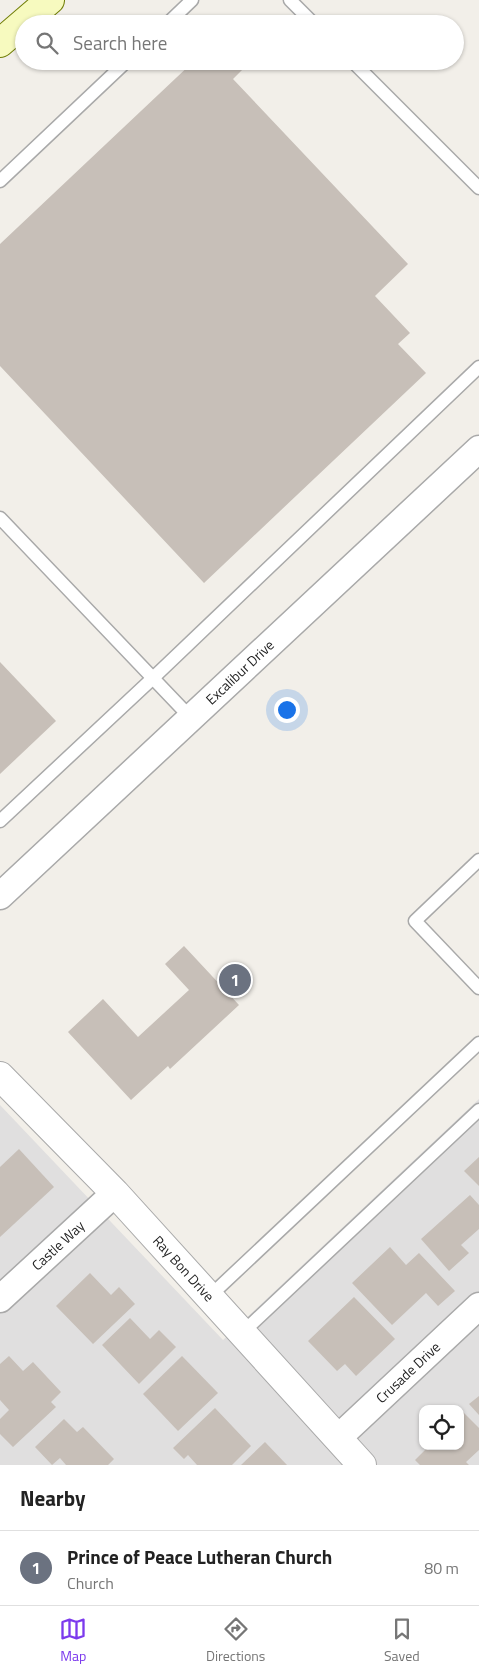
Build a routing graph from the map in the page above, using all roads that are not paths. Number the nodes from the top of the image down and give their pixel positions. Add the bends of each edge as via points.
1 (50, 0) edge
2 (192, 0) edge
3 (290, 0) edge
4 (33, 15) edge
5 (176, 15) edge
6 (305, 15) edge
7 (15, 30) edge
8 (0, 43) edge
9 (117, 70) edge
10 (361, 70) edge
11 (0, 181) edge
12 (479, 188) edge
13 (479, 368) edge
14 (479, 449) edge
15 (0, 518) edge
16 (152, 678) junction
17 (190, 718) junction
18 (0, 821) edge
19 (479, 860) edge
20 (0, 896) edge
21 (479, 988) edge
22 (479, 1043) edge
23 (0, 1076) edge
24 (479, 1110) edge
25 (115, 1193) junction
26 (210, 1296) junction
27 (0, 1299) edge
28 (479, 1306) edge
29 (242, 1333) junction
30 (338, 1438) junction
31 (362, 1465) edge

1 - 4 main road
2 - 5 lane
3 - 6 lane
7 - 8 main road
9 - 11 lane
10 - 12 lane
13 - 16 lane
14 - 17 street, Excalibur Drive
15 - 16 lane
16 - 17 lane
16 - 18 lane
17 - 20 street, Excalibur Drive
19 - 21 lane via 415,921
22 - 26 lane
23 - 25 street, Ray Bon Drive
24 - 29 lane
25 - 26 street, Ray Bon Drive
25 - 27 street, Castle Way
26 - 29 street, Ray Bon Drive
28 - 30 street, Crusade Drive
29 - 30 street, Ray Bon Drive
30 - 31 street, Ray Bon Drive

